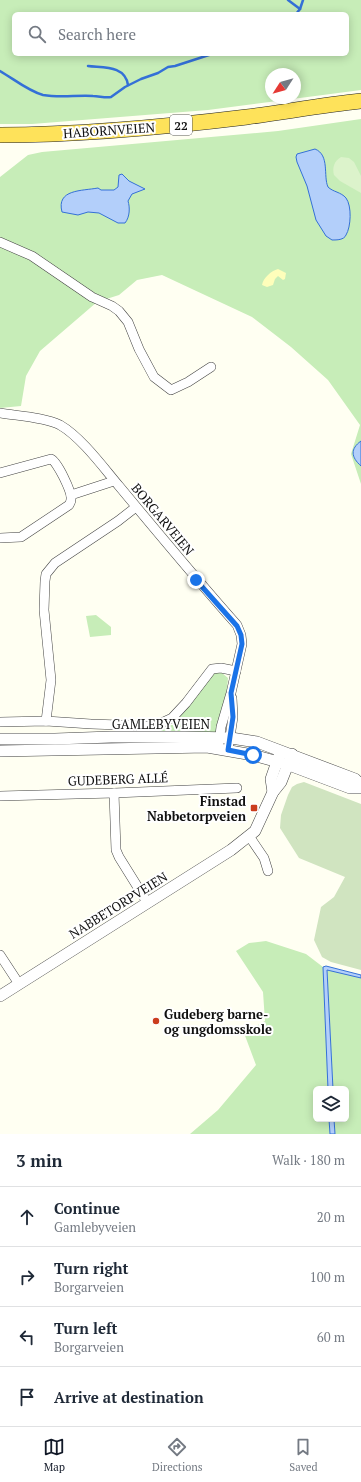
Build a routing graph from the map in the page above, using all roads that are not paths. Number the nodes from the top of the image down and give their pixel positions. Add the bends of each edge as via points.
1 (361, 100) edge
2 (0, 135) edge
3 (0, 242) edge
4 (211, 367) dead end
5 (0, 413) edge
6 (0, 473) edge
7 (114, 481) junction
8 (71, 495) junction
9 (136, 507) junction
10 (0, 538) edge
11 (236, 671) junction
12 (46, 721) junction
13 (0, 722) edge
14 (0, 739) edge
15 (224, 744) junction
16 (280, 750) junction
17 (0, 751) edge
18 (290, 760) junction
19 (277, 762) junction
20 (361, 784) edge
21 (237, 788) dead end
22 (361, 788) edge
23 (273, 792) junction
24 (114, 793) junction
25 (0, 796) edge
26 (249, 836) junction
27 (268, 871) dead end
28 (147, 902) junction
29 (0, 955) edge
30 (19, 984) junction
31 (0, 996) edge

1 - 2 highway, HABORNVEIEN / 22 via 249,117 133,130
3 - 4 street via 32,256 92,297 118,310 128,322 154,377 171,390
5 - 7 street, BORGARVEIEN via 59,425 78,439
6 - 8 street via 51,459 59,468
7 - 8 street
7 - 9 street, BORGARVEIEN
8 - 10 street via 69,505 27,534 16,538
9 - 11 street, BORGARVEIEN via 237,626 242,644
9 - 12 street via 55,563 46,574 44,610 51,680
11 - 12 street via 212,669 172,718 159,724 148,726
11 - 15 street, BORGARVEIEN via 231,693 233,717
12 - 13 street
14 - 15 street, GAMLEBYVEIEN via 111,737
15 - 16 street, GAMLEBYVEIEN via 257,742
15 - 17 street, GAMLEBYVEIEN via 197,747
15 - 19 street, GAMLEBYVEIEN
16 - 18 street, GAMLEBYVEIEN
16 - 19 street, NABBETORPVEIEN
18 - 19 street, GAMLEBYVEIEN
18 - 20 street, GAMLEBYVEIEN via 355,779
18 - 22 street, GAMLEBYVEIEN via 350,788
18 - 23 street, NABBETORPVEIEN via 281,782
19 - 23 street, NABBETORPVEIEN via 271,779
21 - 24 street, GUDEBERG ALLÉ
23 - 26 street, NABBETORPVEIEN via 260,822
24 - 25 street, GUDEBERG ALLÉ
24 - 28 street via 116,850
26 - 27 street via 264,858
26 - 28 street, NABBETORPVEIEN
28 - 30 street, NABBETORPVEIEN
29 - 30 street
30 - 31 street, NABBETORPVEIEN

